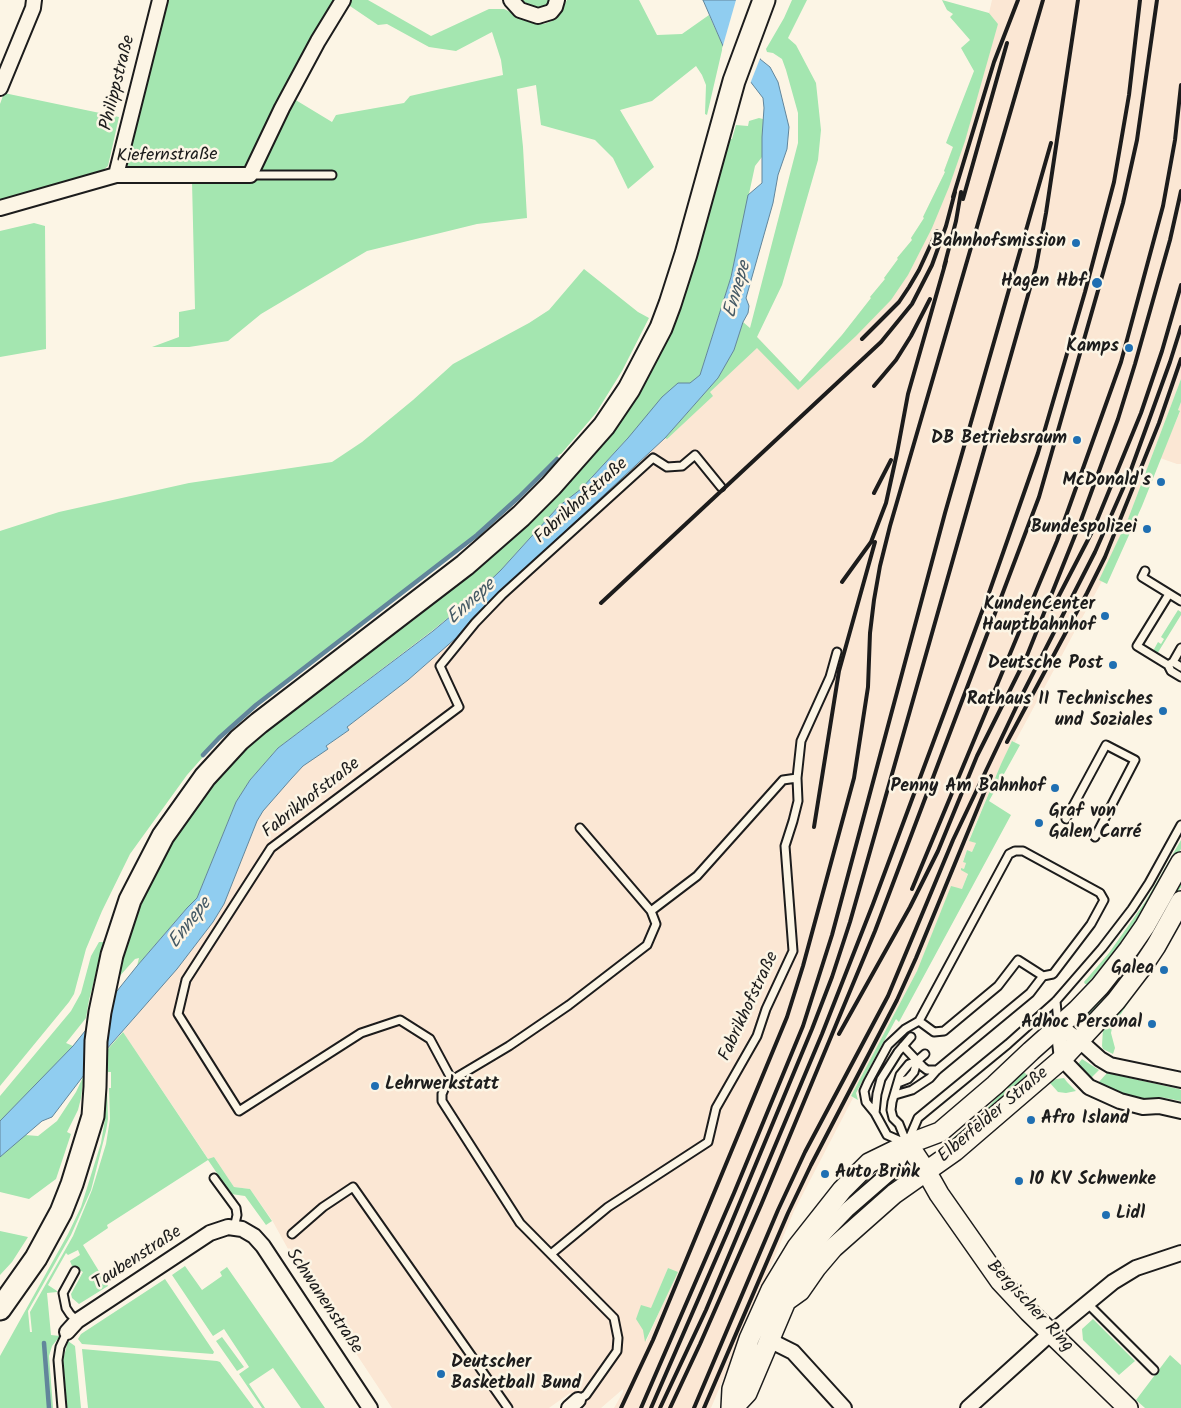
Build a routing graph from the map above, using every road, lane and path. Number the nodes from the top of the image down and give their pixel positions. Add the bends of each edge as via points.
1 (34, 0) edge
2 (160, 0) edge
3 (343, 0) edge
4 (511, 0) edge
5 (557, 0) edge
6 (764, 0) edge
7 (0, 88) edge
8 (116, 175) junction
9 (250, 175) junction
10 (332, 175) dead end
11 (0, 208) edge
12 (721, 487) dead end
13 (1145, 571) dead end
14 (1169, 594) junction
15 (1181, 601) edge
16 (1181, 648) edge
17 (837, 652) dead end
18 (1170, 664) junction
19 (1181, 667) edge
20 (1181, 677) edge
21 (797, 778) junction
22 (1066, 819) dead end
23 (1181, 826) edge
24 (580, 828) dead end
25 (1094, 837) dead end
26 (1181, 862) edge
27 (1181, 901) edge
28 (651, 911) junction
29 (1043, 976) junction
30 (1056, 1001) junction
31 (919, 1021) junction
32 (1058, 1026) junction
33 (911, 1037) dead end
34 (1080, 1040) junction
35 (903, 1046) junction
36 (925, 1054) dead end
37 (1062, 1059) junction
38 (917, 1060) junction
39 (937, 1070) junction
40 (452, 1080) junction
41 (1181, 1080) edge
42 (895, 1095) junction
43 (1181, 1111) edge
44 (875, 1113) junction
45 (940, 1132) junction
46 (908, 1144) junction
47 (926, 1171) junction
48 (214, 1178) dead end
49 (234, 1228) junction
50 (292, 1234) dead end
51 (1181, 1253) edge
52 (551, 1254) junction
53 (75, 1271) dead end
54 (786, 1301) junction
55 (1087, 1303) junction
56 (0, 1309) edge
57 (77, 1321) junction
58 (67, 1332) joint
59 (1051, 1333) junction
60 (769, 1340) junction
61 (1154, 1370) dead end
62 (574, 1404) edge
63 (62, 1408) edge
64 (370, 1408) edge
65 (508, 1408) edge
66 (732, 1408) edge
67 (844, 1408) edge
68 (968, 1408) edge
69 (1128, 1408) edge

1 - 7 street
2 - 8 street, Philippstraße
3 - 9 street via 282,108
4 - 5 street via 520,10 538,16 551,12
6 - 56 main road via 734,81 686,254 661,328 629,389 604,426 551,486 465,565 259,723 219,761 163,836 130,900 112,955 96,1041 91,1122 68,1196 36,1258
8 - 9 street, Kiefernstraße
8 - 11 street, Kiefernstraße
9 - 10 lane, Kiefernstraße
12 - 40 lane, Fabrikhofstraße via 695,455 682,466 667,467 653,458 502,595 440,666 459,707 271,848 186,980 178,1014 239,1111 361,1033 400,1020 430,1039
13 - 14 lane via 1142,577
14 - 15 lane
14 - 18 lane via 1137,646
16 - 18 lane
17 - 21 lane, Fabrikhofstraße via 830,677 801,741
18 - 19 lane
18 - 20 lane via 1171,670
21 - 28 lane via 783,780 697,876
21 - 52 lane, Fabrikhofstraße via 798,801 785,846 793,951 757,1036 716,1108 708,1142 608,1207
22 - 25 lane via 1106,745 1135,760
23 - 30 lane via 1132,909
24 - 28 lane
26 - 32 main road via 1129,949 1100,986
27 - 34 main road, Elberfelder Straße via 1142,967
28 - 40 lane via 656,924 646,945 569,1005
29 - 31 lane via 1018,960 998,986 944,1032 934,1032
29 - 31 lane via 1053,974 1091,924 1104,900 1100,893 1082,882 1023,851 1015,851 1005,861
29 - 39 lane via 1030,993
30 - 32 lane, Elberfelder Straße
30 - 46 lane via 924,1112 918,1118
31 - 44 lane via 888,1045 864,1091 866,1102
32 - 34 street
32 - 37 street, Elberfelder Straße
32 - 45 main road, Elberfelder Straße
33 - 35 lane
34 - 37 main road, Elberfelder Straße
34 - 41 street via 1110,1064
35 - 38 lane
35 - 44 lane via 881,1079
36 - 38 lane
37 - 43 street, Elberfelder Straße via 1089,1087 1103,1094 1135,1105
37 - 47 main road, Elberfelder Straße via 955,1151
38 - 39 lane via 927,1070
38 - 42 lane via 900,1075
39 - 42 lane via 912,1090
40 - 52 lane via 445,1087 442,1101 520,1223
42 - 46 lane via 890,1110
44 - 46 lane via 887,1135
45 - 46 main road, Elberfelder Straße
45 - 47 main road via 929,1145 924,1158
46 - 47 main road, Bergischer Ring
46 - 54 street via 894,1169 848,1209 803,1260 786,1286
46 - 66 main road, Elberfelder Straße via 868,1163 797,1247 771,1290 749,1338 732,1389
47 - 54 main road, Elberfelder Straße via 894,1194 833,1248 800,1291
47 - 59 main road, Bergischer Ring via 1000,1281
48 - 49 lane via 236,1208
49 - 57 street, Taubenstraße via 210,1233
49 - 64 street, Schwanenstraße via 248,1232 263,1246
50 - 65 lane via 353,1187
51 - 55 street via 1123,1275
52 - 62 lane via 614,1318 618,1338 618,1351 586,1395
53 - 57 lane via 63,1293 66,1308
54 - 60 main road
55 - 59 street
55 - 61 lane
57 - 58 street, Taubenstraße
58 - 63 lane via 58,1360
59 - 68 street
59 - 69 main road, Bergischer Ring
60 - 66 main road via 747,1393
60 - 67 street via 793,1352

